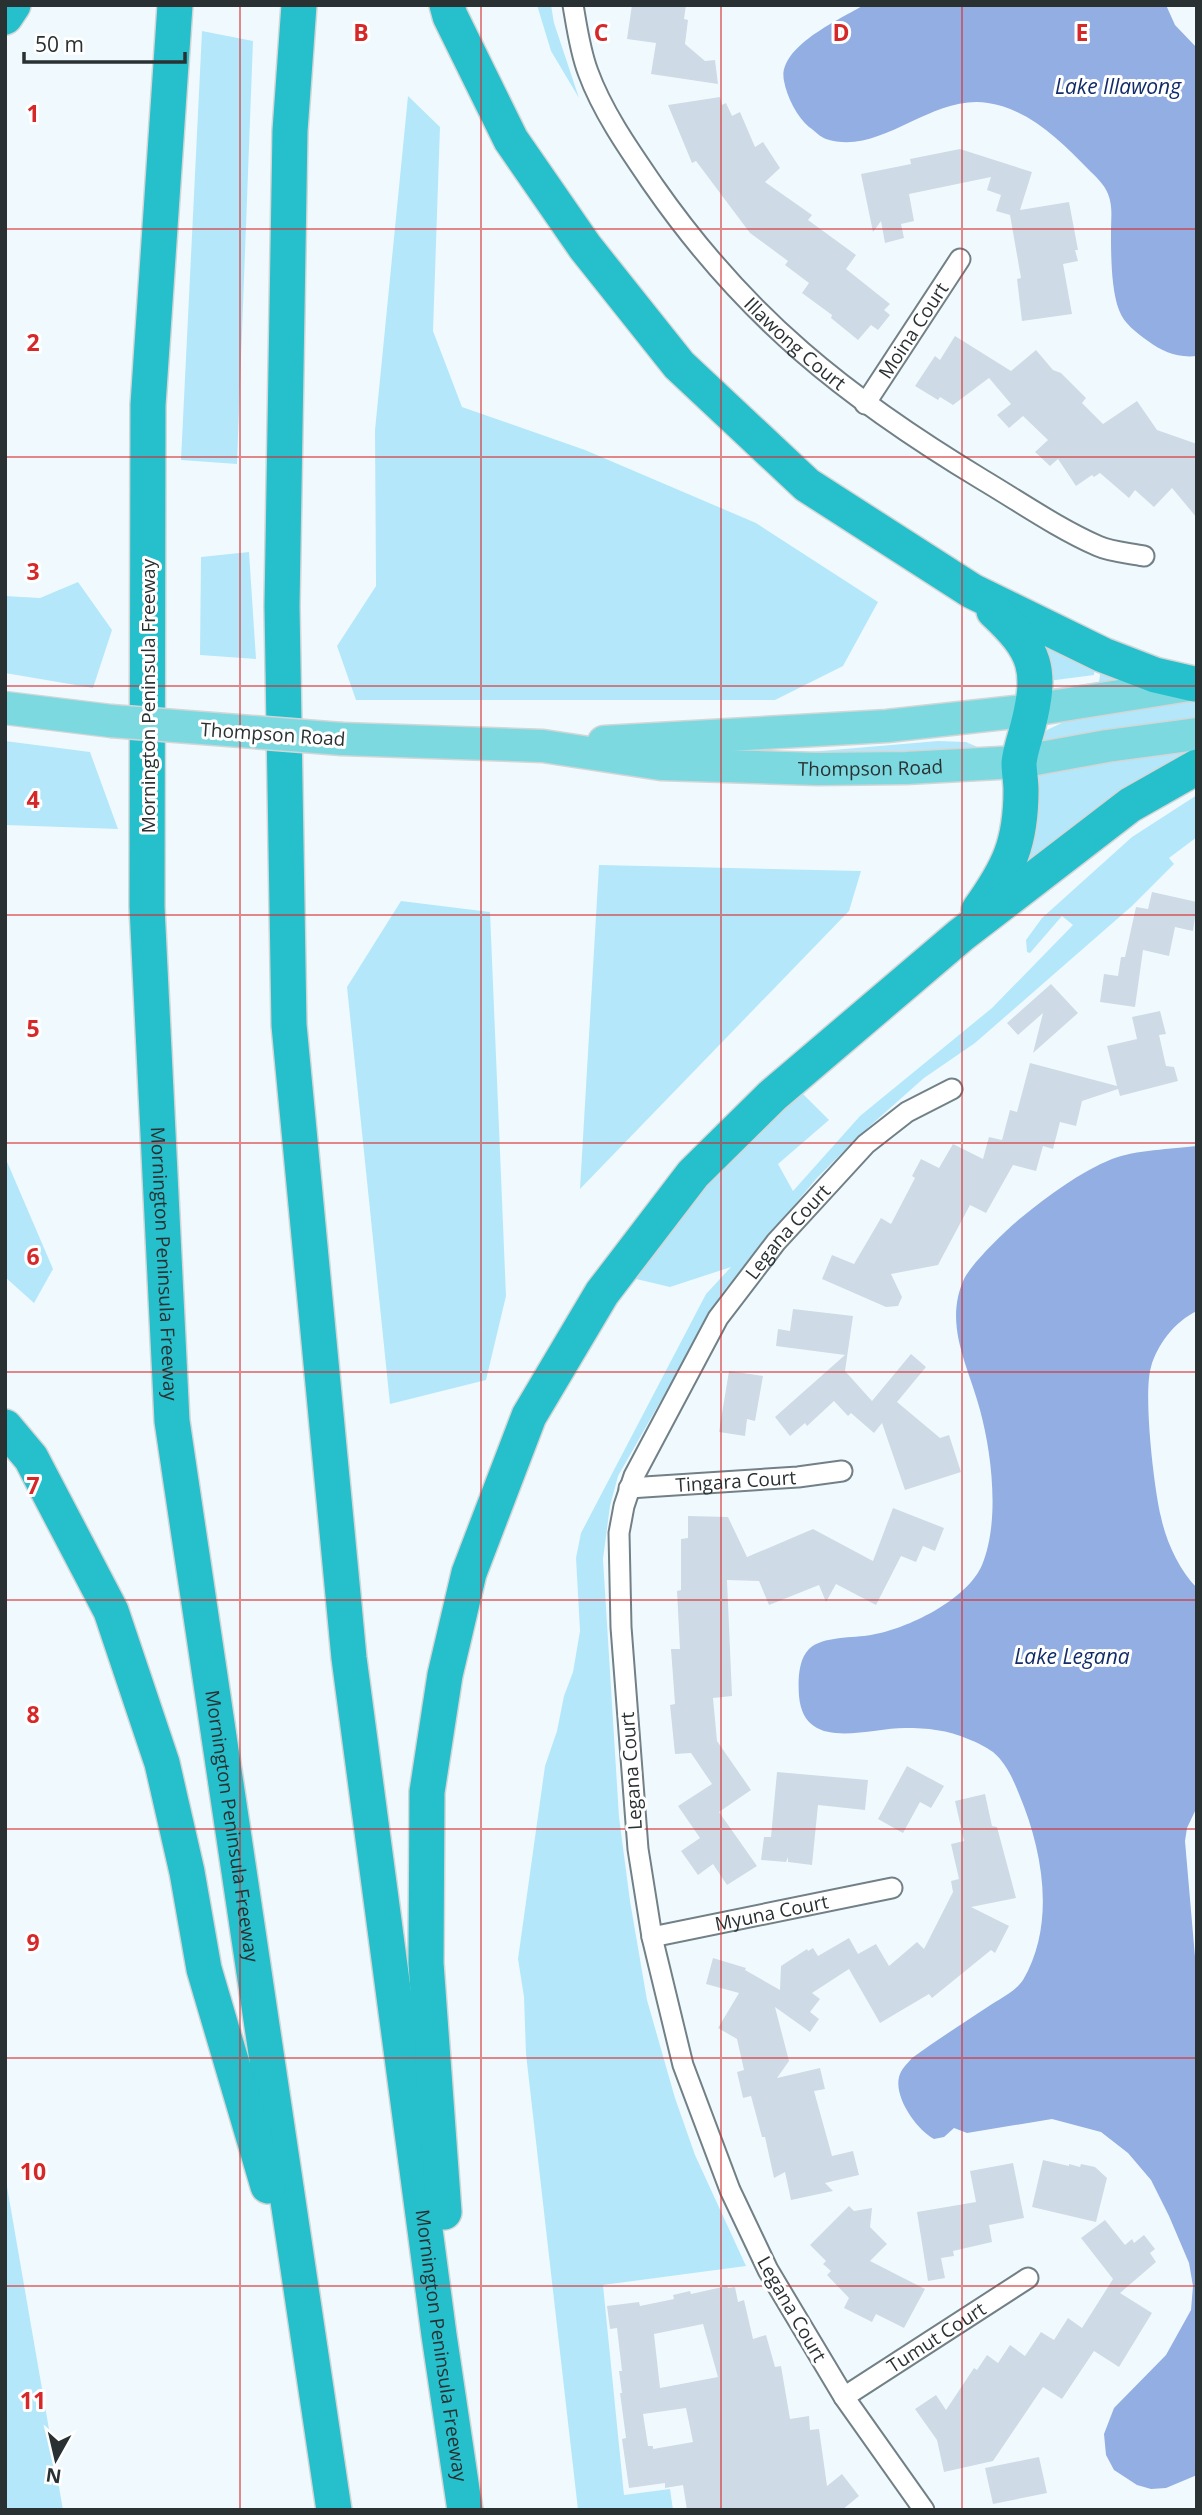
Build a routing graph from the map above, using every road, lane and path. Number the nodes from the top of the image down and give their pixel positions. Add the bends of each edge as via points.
1 (13, 5) edge
2 (175, 5) edge
3 (299, 5) edge
4 (447, 5) edge
5 (573, 5) edge
6 (5, 17) edge
7 (960, 259) dead end
8 (865, 404) junction
9 (1144, 556) dead end
10 (972, 591) junction
11 (1196, 684) edge
12 (5, 708) edge
13 (1032, 710) junction
14 (1197, 734) edge
15 (543, 746) junction
16 (1019, 762) junction
17 (1197, 767) edge
18 (961, 935) junction
19 (952, 1089) dead end
20 (5, 1427) edge
21 (842, 1471) dead end
22 (629, 1488) junction
23 (892, 1888) dead end
24 (652, 1937) junction
25 (1028, 2277) dead end
26 (304, 2310) junction
27 (439, 2335) junction
28 (844, 2397) junction
29 (334, 2510) edge
30 (465, 2510) edge
31 (924, 2510) edge

1 - 6 highway
2 - 26 highway, Mornington Peninsula Freeway via 148,405 147,865 173,1421
3 - 27 highway, Mornington Peninsula Freeway via 290,131 282,606 289,1025 349,1658
4 - 10 highway via 511,140 584,247 679,365 807,485
5 - 8 street, Illawong Court via 583,57 598,95 678,221 769,323
7 - 8 street, Moina Court
8 - 9 street, Illawong Court via 945,457 1100,547
10 - 11 highway via 1102,655
10 - 13 highway via 1021,638 1031,654 1036,686
11 - 13 main road, Thompson Road
12 - 15 main road, Thompson Road, bridge via 342,739
13 - 15 main road, Thompson Road via 887,726
13 - 16 highway
14 - 16 main road, Thompson Road
15 - 16 main road, Thompson Road via 661,764 791,769
16 - 18 highway via 1020,823 1010,862
17 - 18 highway via 1130,806
18 - 27 highway via 772,1096 685,1185 602,1293 529,1416 469,1573 427,1792 426,1963 446,2231
19 - 22 street, Legana Court via 907,1112 866,1144 776,1242 718,1318
20 - 26 highway via 31,1458 111,1611 120,1637 162,1763 204,1969
21 - 22 street, Tingara Court
22 - 24 street, Legana Court via 619,1533 621,1627 636,1830
23 - 24 street, Myuna Court
24 - 28 street, Legana Court via 684,2065 730,2190 768,2270
25 - 28 street, Tumut Court
26 - 29 highway, Mornington Peninsula Freeway
27 - 30 highway, Mornington Peninsula Freeway
28 - 31 street, Legana Court

